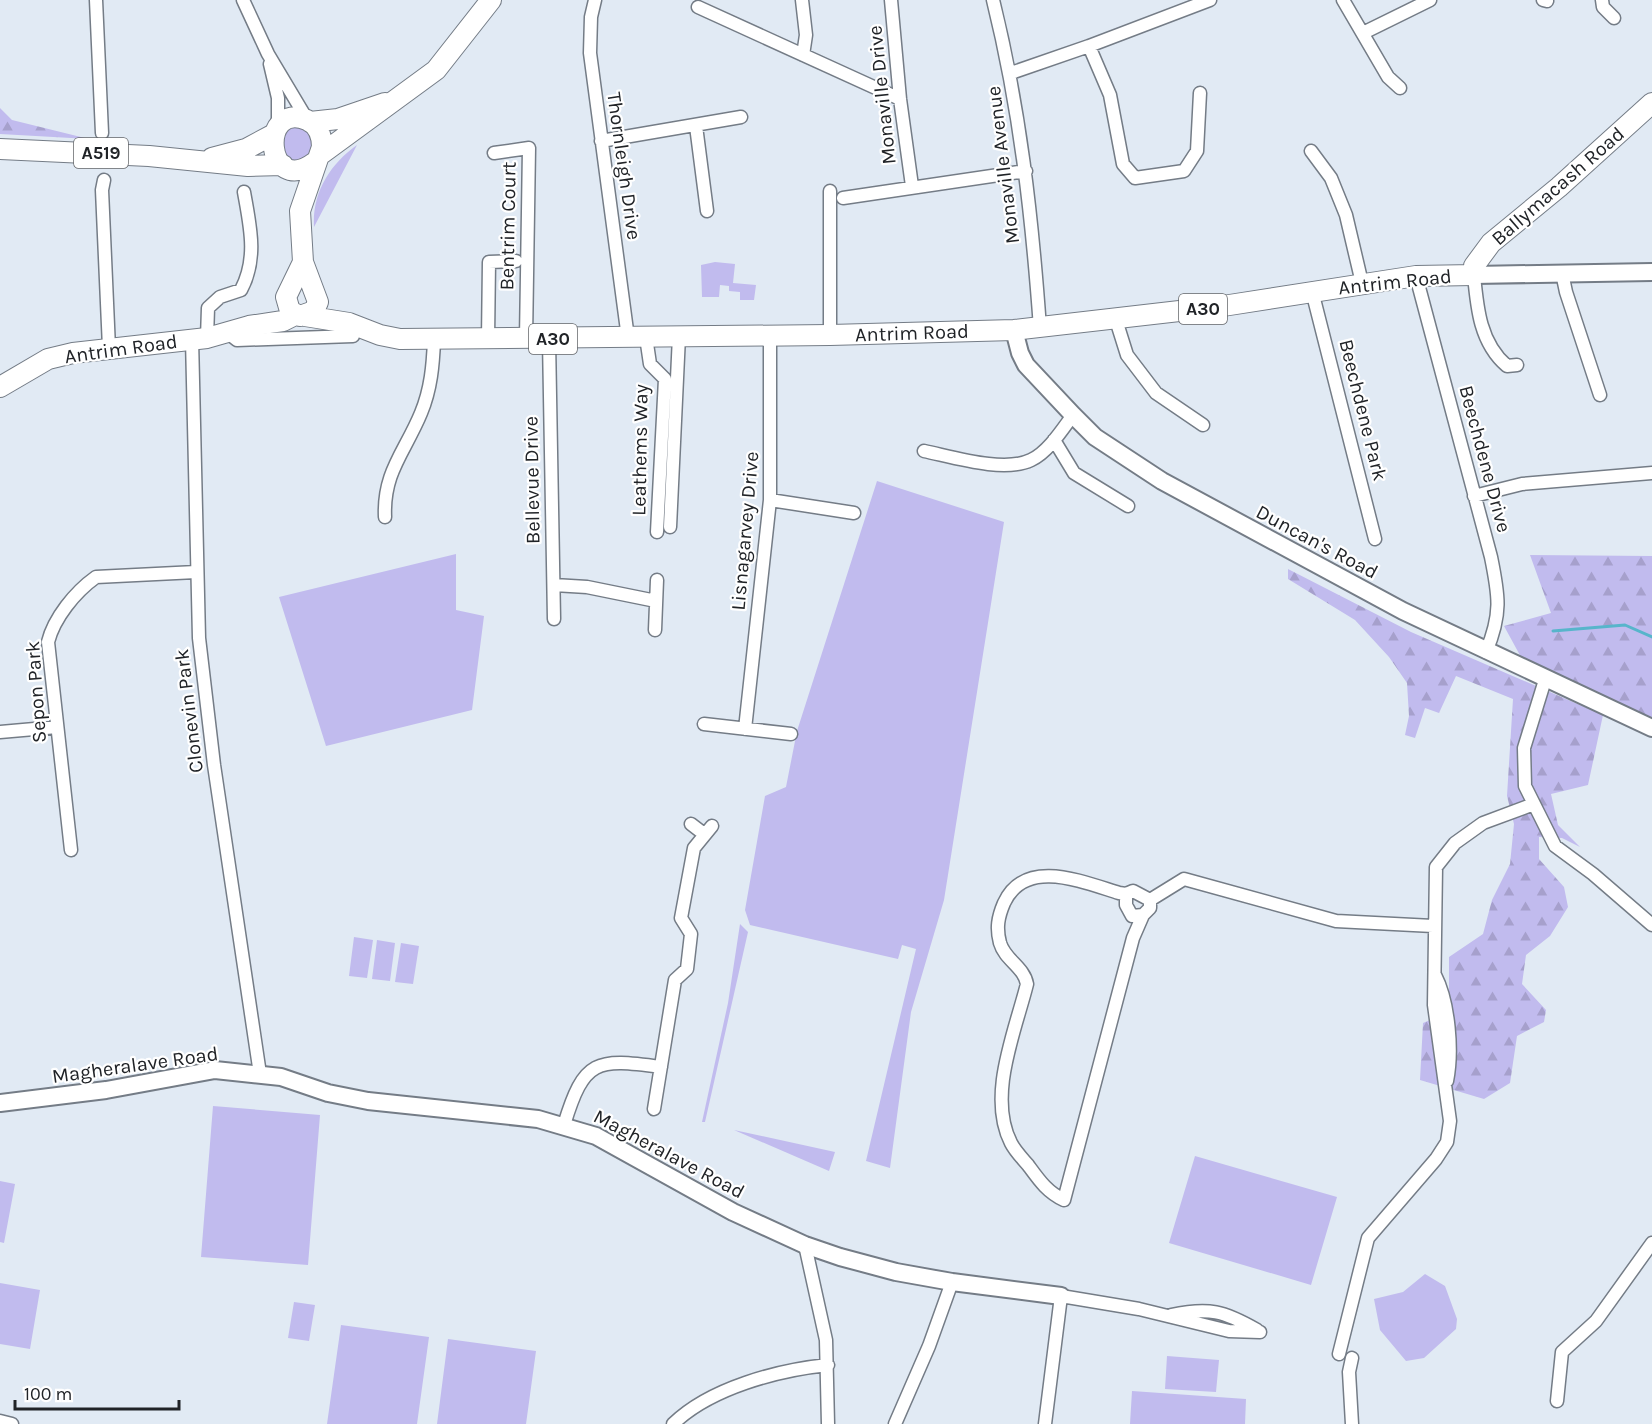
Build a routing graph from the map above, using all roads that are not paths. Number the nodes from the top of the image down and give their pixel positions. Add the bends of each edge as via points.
1 (96, 0) edge
2 (234, 0) edge
3 (243, 0) edge
4 (491, 0) edge
5 (595, 0) edge
6 (802, 0) edge
7 (891, 0) edge
8 (993, 0) edge
9 (1210, 0) edge
10 (1343, 0) edge
11 (1430, 0) edge
12 (1543, 0) edge
13 (1547, 0) edge
14 (1602, 0) edge
15 (698, 7) dead end
16 (251, 18) junction
17 (1614, 18) dead end
18 (1363, 33) junction
19 (1089, 46) junction
20 (268, 54) junction
21 (803, 55) junction
22 (1011, 73) junction
23 (1400, 88) dead end
24 (1200, 93) dead end
25 (404, 95) junction
26 (900, 99) junction
27 (1652, 103) edge
28 (741, 117) dead end
29 (309, 121) junction
30 (696, 126) junction
31 (276, 130) junction
32 (102, 133) dead end
33 (601, 141) junction
34 (0, 148) edge
35 (1311, 151) dead end
36 (494, 153) dead end
37 (318, 159) junction
38 (201, 161) junction
39 (284, 166) junction
40 (1026, 171) junction
41 (104, 180) dead end
42 (912, 186) junction
43 (830, 191) dead end
44 (244, 192) dead end
45 (843, 198) dead end
46 (300, 211) junction
47 (707, 211) dead end
48 (516, 261) dead end
49 (303, 262) junction
50 (1652, 272) edge
51 (1562, 273) junction
52 (1474, 274) junction
53 (1416, 276) junction
54 (1362, 283) junction
55 (289, 290) junction
56 (315, 290) junction
57 (1312, 291) junction
58 (300, 316) junction
59 (1116, 320) junction
60 (249, 326) junction
61 (1040, 328) junction
62 (351, 329) junction
63 (1014, 330) junction
64 (228, 333) junction
65 (770, 335) junction
66 (830, 335) junction
67 (679, 336) junction
68 (300, 338) junction
69 (637, 338) junction
70 (199, 339) junction
71 (488, 339) junction
72 (526, 339) junction
73 (434, 340) junction
74 (549, 340) junction
75 (109, 348) junction
76 (1517, 365) dead end
77 (0, 387) edge
78 (1600, 395) dead end
79 (1073, 416) junction
80 (1203, 425) dead end
81 (1054, 440) junction
82 (924, 451) dead end
83 (1652, 473) edge
84 (1474, 496) junction
85 (770, 500) junction
86 (1128, 506) dead end
87 (854, 513) dead end
88 (385, 517) dead end
89 (670, 527) dead end
90 (657, 532) dead end
91 (1375, 539) dead end
92 (196, 572) junction
93 (657, 580) dead end
94 (554, 585) junction
95 (656, 602) junction
96 (554, 619) dead end
97 (655, 630) dead end
98 (1486, 652) junction
99 (1545, 680) junction
100 (704, 724) dead end
101 (57, 727) junction
102 (1652, 728) edge
103 (745, 729) junction
104 (0, 732) edge
105 (791, 734) dead end
106 (1534, 804) junction
107 (691, 824) dead end
108 (71, 850) dead end
109 (1126, 894) junction
110 (1150, 900) junction
111 (1143, 915) junction
112 (1652, 925) edge
113 (1433, 926) junction
114 (661, 1067) junction
115 (260, 1074) junction
116 (0, 1103) edge
117 (654, 1109) dead end
118 (564, 1125) junction
119 (1652, 1243) edge
120 (805, 1245) junction
121 (952, 1282) junction
122 (1061, 1296) junction
123 (1170, 1316) junction
124 (1339, 1354) dead end
125 (1352, 1358) dead end
126 (828, 1365) junction
127 (1557, 1401) dead end
128 (0, 1421) edge
129 (12, 1424) edge
130 (673, 1424) edge
131 (828, 1424) edge
132 (895, 1424) edge
133 (1045, 1424) edge
134 (1352, 1424) edge

1 - 32 street
2 - 16 street
3 - 16 street
4 - 25 main road, A519 via 447,59
5 - 33 street, Thornleigh Drive via 590,53
6 - 21 street via 806,35
7 - 26 street, Monaville Drive
8 - 22 street, Monaville Avenue
9 - 19 street
10 - 18 street
11 - 18 street
12 - 13 street
14 - 17 street via 1603,7
15 - 21 street
16 - 20 street
18 - 23 street via 1388,77
19 - 22 street
19 - 24 street via 1110,95 1123,164 1135,178 1184,171 1197,151
20 - 29 street
20 - 31 street via 278,98
21 - 26 street
22 - 40 street, Monaville Avenue
25 - 29 main road, A519 via 338,118
25 - 37 main road, A519
26 - 42 street, Monaville Drive
27 - 52 main road, Ballymacash Road via 1559,188 1491,243 1474,266
28 - 30 street
29 - 31 main road, A519 via 292,119
29 - 37 main road via 322,139
30 - 33 street
30 - 47 street
31 - 38 main road, A519 via 246,149
31 - 39 main road via 272,149
33 - 69 street, Thornleigh Drive
34 - 38 main road, A519
35 - 54 street via 1331,178 1346,215
36 - 72 street, Bentrim Court via 529,148
37 - 39 main road, A519 via 301,169
37 - 46 main road, A30
38 - 39 main road, A519
39 - 46 main road, A30
40 - 42 street, Monaville Drive
40 - 61 street, Monaville Avenue
41 - 75 street
42 - 45 street, Monaville Drive
43 - 66 street
44 - 70 street, Clonevin Park via 254,243 248,278 241,290 220,297 208,308
46 - 49 main road, A30
48 - 71 street, Bentrim Court via 489,262
49 - 55 main road, A30
49 - 56 main road, A30
50 - 51 street
51 - 52 street
51 - 78 street
52 - 53 main road, Antrim Road / A30
52 - 76 street via 1479,317 1489,343 1507,366
53 - 54 main road, Antrim Road / A30
53 - 84 street, Beechdene Drive
54 - 57 main road, Antrim Road / A30
55 - 56 main road via 299,284
55 - 58 main road via 287,307
55 - 60 main road, Antrim Road / A30
56 - 58 main road via 317,307
56 - 62 main road, Antrim Road / A30
57 - 59 main road, Antrim Road / A30
57 - 91 street, Beechdene Park
58 - 60 main road, Antrim Road / A30
58 - 62 main road, Antrim Road / A30
58 - 68 street
59 - 61 main road, Antrim Road / A30
59 - 80 street via 1127,355 1156,393
60 - 64 main road, Antrim Road / A30
61 - 63 main road, Antrim Road / A30
62 - 68 street
62 - 73 main road, Antrim Road / A30 via 400,339
63 - 66 main road, Antrim Road / A30
63 - 79 street, Duncan's Road via 1026,365
64 - 68 street via 237,340
64 - 70 main road, Antrim Road / A30
65 - 66 main road, Antrim Road / A30
65 - 67 main road, Antrim Road / A30
65 - 85 street, Lisnagarvey Drive
67 - 69 main road, Antrim Road / A30
67 - 89 street
69 - 74 main road, Antrim Road / A30
69 - 90 street, Leathems Way via 650,364 665,379
70 - 75 main road, Antrim Road / A30
70 - 92 street, Clonevin Park
71 - 72 main road, Antrim Road / A30
71 - 73 main road, Antrim Road / A30
72 - 74 main road, Antrim Road / A30
73 - 88 street via 432,379 410,440 389,476
74 - 94 street, Bellevue Drive
75 - 77 main road, Antrim Road / A30 via 48,359
79 - 81 street
79 - 98 street, Duncan's Road via 1095,437 1189,497
81 - 82 street via 1031,460 1002,465
81 - 86 street via 1074,474
83 - 84 street via 1522,484
84 - 98 street, Beechdene Drive via 1499,596
85 - 87 street
85 - 103 street, Lisnagarvey Drive
92 - 101 street, Sepon Park via 96,577 87,583 52,624 48,642
92 - 115 street, Clonevin Park via 214,765
93 - 95 street
94 - 95 street via 587,587
94 - 96 street, Bellevue Drive
95 - 97 street
98 - 99 street, Duncan's Road
99 - 102 street, Duncan's Road
99 - 106 street via 1524,748 1525,786
100 - 103 street
101 - 104 street
101 - 108 street, Sepon Park
103 - 105 street
106 - 112 street via 1555,846
106 - 113 street via 1483,823 1455,843 1436,867
107 - 114 street via 708,830 694,848 681,918 691,934 687,969 675,980
109 - 110 street via 1133,891
109 - 111 street via 1128,911 1137,918
109 - 111 street via 1066,876 1027,879 1007,897 998,917 1001,947 1025,975 1027,984 1006,1068 1001,1102 1004,1122 1011,1143 1042,1185 1064,1200 1133,938
110 - 111 street via 1150,908
110 - 113 street via 1184,879 1336,921
113 - 124 street via 1434,1005 1450,1121 1447,1142 1368,1238
114 - 117 street
114 - 118 street via 615,1061 598,1065 586,1074 572,1097
115 - 116 street, Magheralave Road via 207,1071 106,1090
115 - 118 street, Magheralave Road via 368,1101 516,1116
118 - 120 street, Magheralave Road via 611,1143 733,1212
119 - 127 street via 1596,1321 1562,1352
120 - 121 street, Magheralave Road via 874,1266
120 - 126 street via 824,1327
121 - 122 street, Magheralave Road
121 - 132 street via 930,1346
122 - 123 street, Magheralave Road
122 - 133 street
123 - 123 street, Magheralave Road via 1198,1309 1232,1316 1260,1332 1228,1338 1194,1331
125 - 134 street
126 - 130 street via 734,1388
126 - 131 street
128 - 129 street

